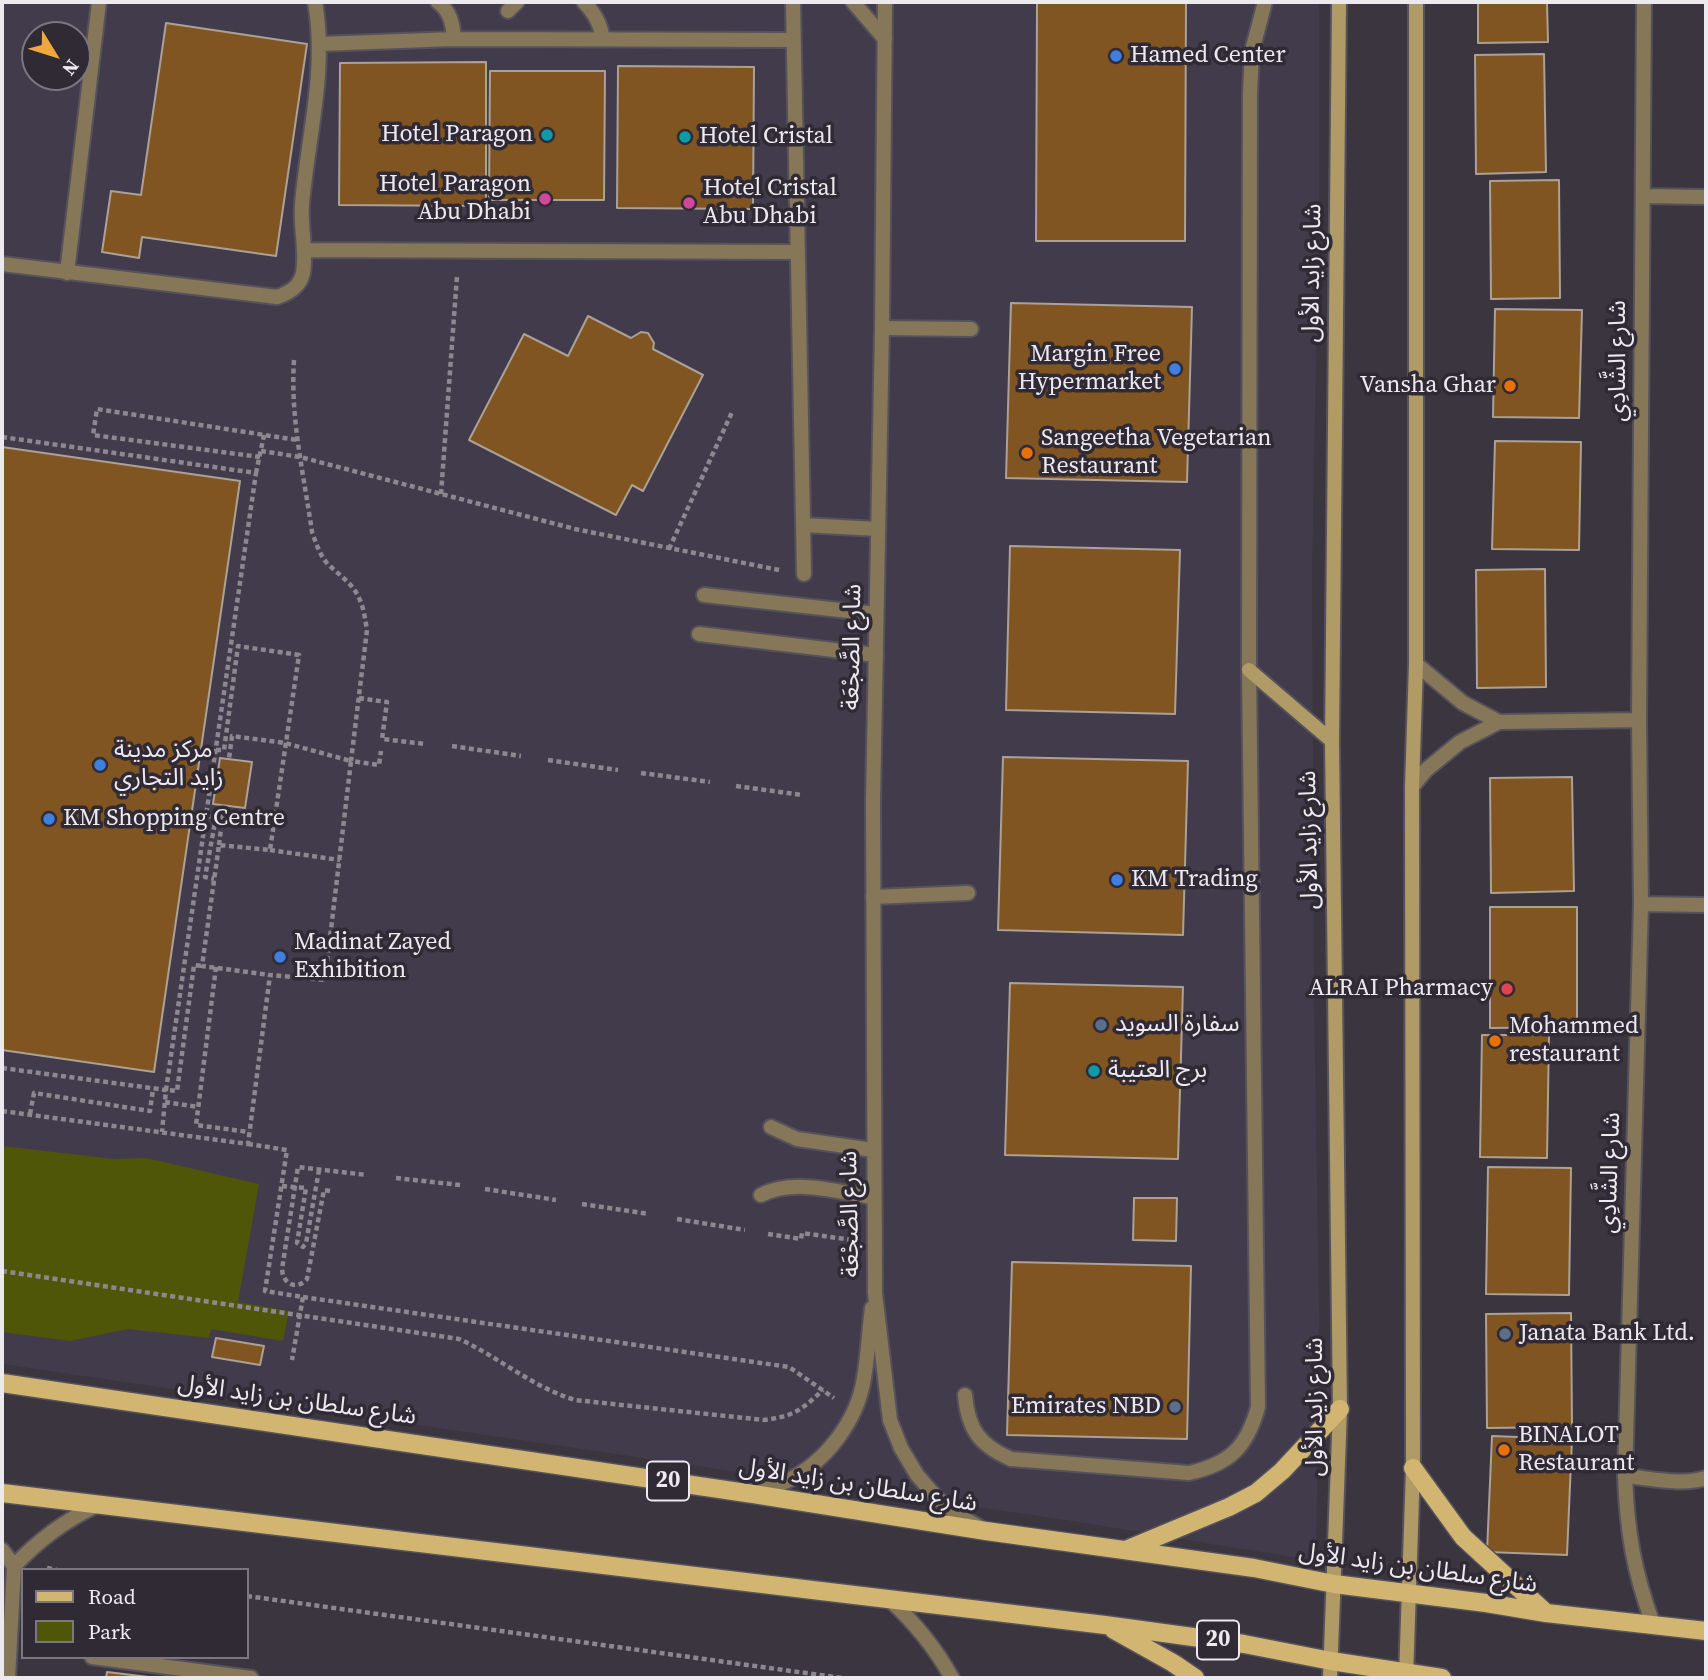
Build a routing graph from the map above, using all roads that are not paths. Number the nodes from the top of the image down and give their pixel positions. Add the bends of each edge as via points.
1 (99, 2) edge
2 (315, 2) edge
3 (438, 2) edge
4 (584, 2) edge
5 (793, 2) edge
6 (853, 2) edge
7 (885, 2) edge
8 (1265, 2) edge
9 (1339, 2) edge
10 (1416, 2) edge
11 (1644, 2) edge
12 (454, 39) junction
13 (603, 39) junction
14 (885, 39) junction
15 (793, 40) junction
16 (320, 44) junction
17 (1643, 196) junction
18 (1706, 197) edge
19 (304, 250) junction
20 (798, 251) junction
21 (2, 264) edge
22 (67, 272) junction
23 (882, 328) junction
24 (971, 329) dead end
25 (803, 525) junction
26 (878, 529) junction
27 (804, 574) road end
28 (704, 595) dead end
29 (876, 614) junction
30 (699, 634) dead end
31 (876, 655) junction
32 (1416, 664) junction
33 (1249, 670) junction
34 (1639, 720) junction
35 (1499, 722) junction
36 (1332, 741) junction
37 (1412, 787) junction
38 (968, 893) dead end
39 (873, 897) junction
40 (1641, 904) junction
41 (1706, 905) edge
42 (771, 1127) dead end
43 (873, 1150) junction
44 (761, 1195) dead end
45 (873, 1197) junction
46 (874, 1293) junction
47 (2, 1382) edge
48 (965, 1395) dead end
49 (1340, 1409) junction
50 (1413, 1468) junction
51 (1625, 1476) junction
52 (1706, 1478) edge
53 (2, 1493) edge
54 (753, 1494) junction
55 (97, 1505) junction
56 (986, 1531) junction
57 (2, 1550) edge
58 (1126, 1550) junction
59 (14, 1566) junction
60 (1334, 1584) junction
61 (1410, 1594) junction
62 (889, 1599) junction
63 (1546, 1613) junction
64 (1653, 1624) junction
65 (1105, 1625) junction
66 (1706, 1631) edge
67 (11, 1647) edge
68 (107, 1659) edge
69 (1330, 1670) edge
70 (1406, 1676) edge
71 (8, 1678) edge
72 (251, 1678) edge
73 (952, 1678) edge
74 (1195, 1678) edge
75 (1442, 1678) edge

1 - 22 street
2 - 16 street
3 - 12 street via 449,14
4 - 13 street via 597,19
5 - 15 street
6 - 14 street
7 - 14 street, شارع الصَّجْعَة
8 - 33 street via 1252,51 1250,93
9 - 36 main road, شارع زايد الأول
10 - 32 main road
11 - 17 street, شارع الشَّادِي
12 - 13 street
12 - 16 street
13 - 15 street
14 - 23 street, شارع الصَّجْعَة
15 - 20 street
16 - 19 street via 302,203
17 - 18 street
17 - 34 street, شارع الشَّادِي
19 - 20 street
19 - 22 street via 298,285 277,297
20 - 25 street
21 - 22 street
23 - 24 street
23 - 26 street, شارع الصَّجْعَة
25 - 26 street
25 - 27 street
26 - 29 street, شارع الصَّجْعَة
28 - 29 street
29 - 31 street, شارع الصَّجْعَة
30 - 31 street
31 - 39 street, شارع الصَّجْعَة
32 - 35 street via 1455,697
32 - 37 main road
33 - 36 main road
33 - 48 street via 1258,1407 1252,1427 1227,1460 1189,1473 1011,1459 982,1442 972,1427
34 - 35 street
34 - 40 street, شارع الشَّادِي
35 - 37 street via 1460,743
36 - 49 main road, شارع زايد الأول
37 - 50 main road
38 - 39 street
39 - 43 street, شارع الصَّجْعَة
40 - 41 street
40 - 51 street, شارع الشَّادِي
42 - 43 street via 797,1139
43 - 45 street, شارع الصَّجْعَة
44 - 45 street via 792,1186
45 - 46 street, شارع الصَّجْعَة
46 - 54 street, شارع الصَّجْعَة via 864,1380 854,1412 837,1441 785,1482
46 - 56 street, شارع الصَّجْعَة via 890,1420 901,1448 937,1498
47 - 54 main road, شارع سلطان بن زايد الأول / 20
49 - 58 main road via 1256,1493
49 - 60 main road, شارع زايد الأول
50 - 61 main road
50 - 63 main road via 1463,1537
51 - 52 street
51 - 64 street, شارع الشَّادِي via 1631,1552
53 - 55 main road, 20
54 - 56 main road, شارع سلطان بن زايد الأول / 20
55 - 59 street via 64,1522
55 - 62 main road, 20
56 - 58 main road, شارع سلطان بن زايد الأول / 20
57 - 59 street
58 - 60 main road, شارع سلطان بن زايد الأول / 20
59 - 67 street
60 - 61 main road, شارع سلطان بن زايد الأول / 20
60 - 69 main road, شارع زايد الأول
61 - 63 main road, شارع سلطان بن زايد الأول / 20
61 - 70 main road
62 - 65 main road, 20
62 - 73 street via 915,1623
63 - 64 main road, شارع سلطان بن زايد الأول / 20
64 - 66 main road, شارع سلطان بن زايد الأول / 20
65 - 69 main road, 20 via 1244,1644
65 - 74 main road
67 - 71 street
68 - 72 street
69 - 70 main road, 20
70 - 75 main road, 20

